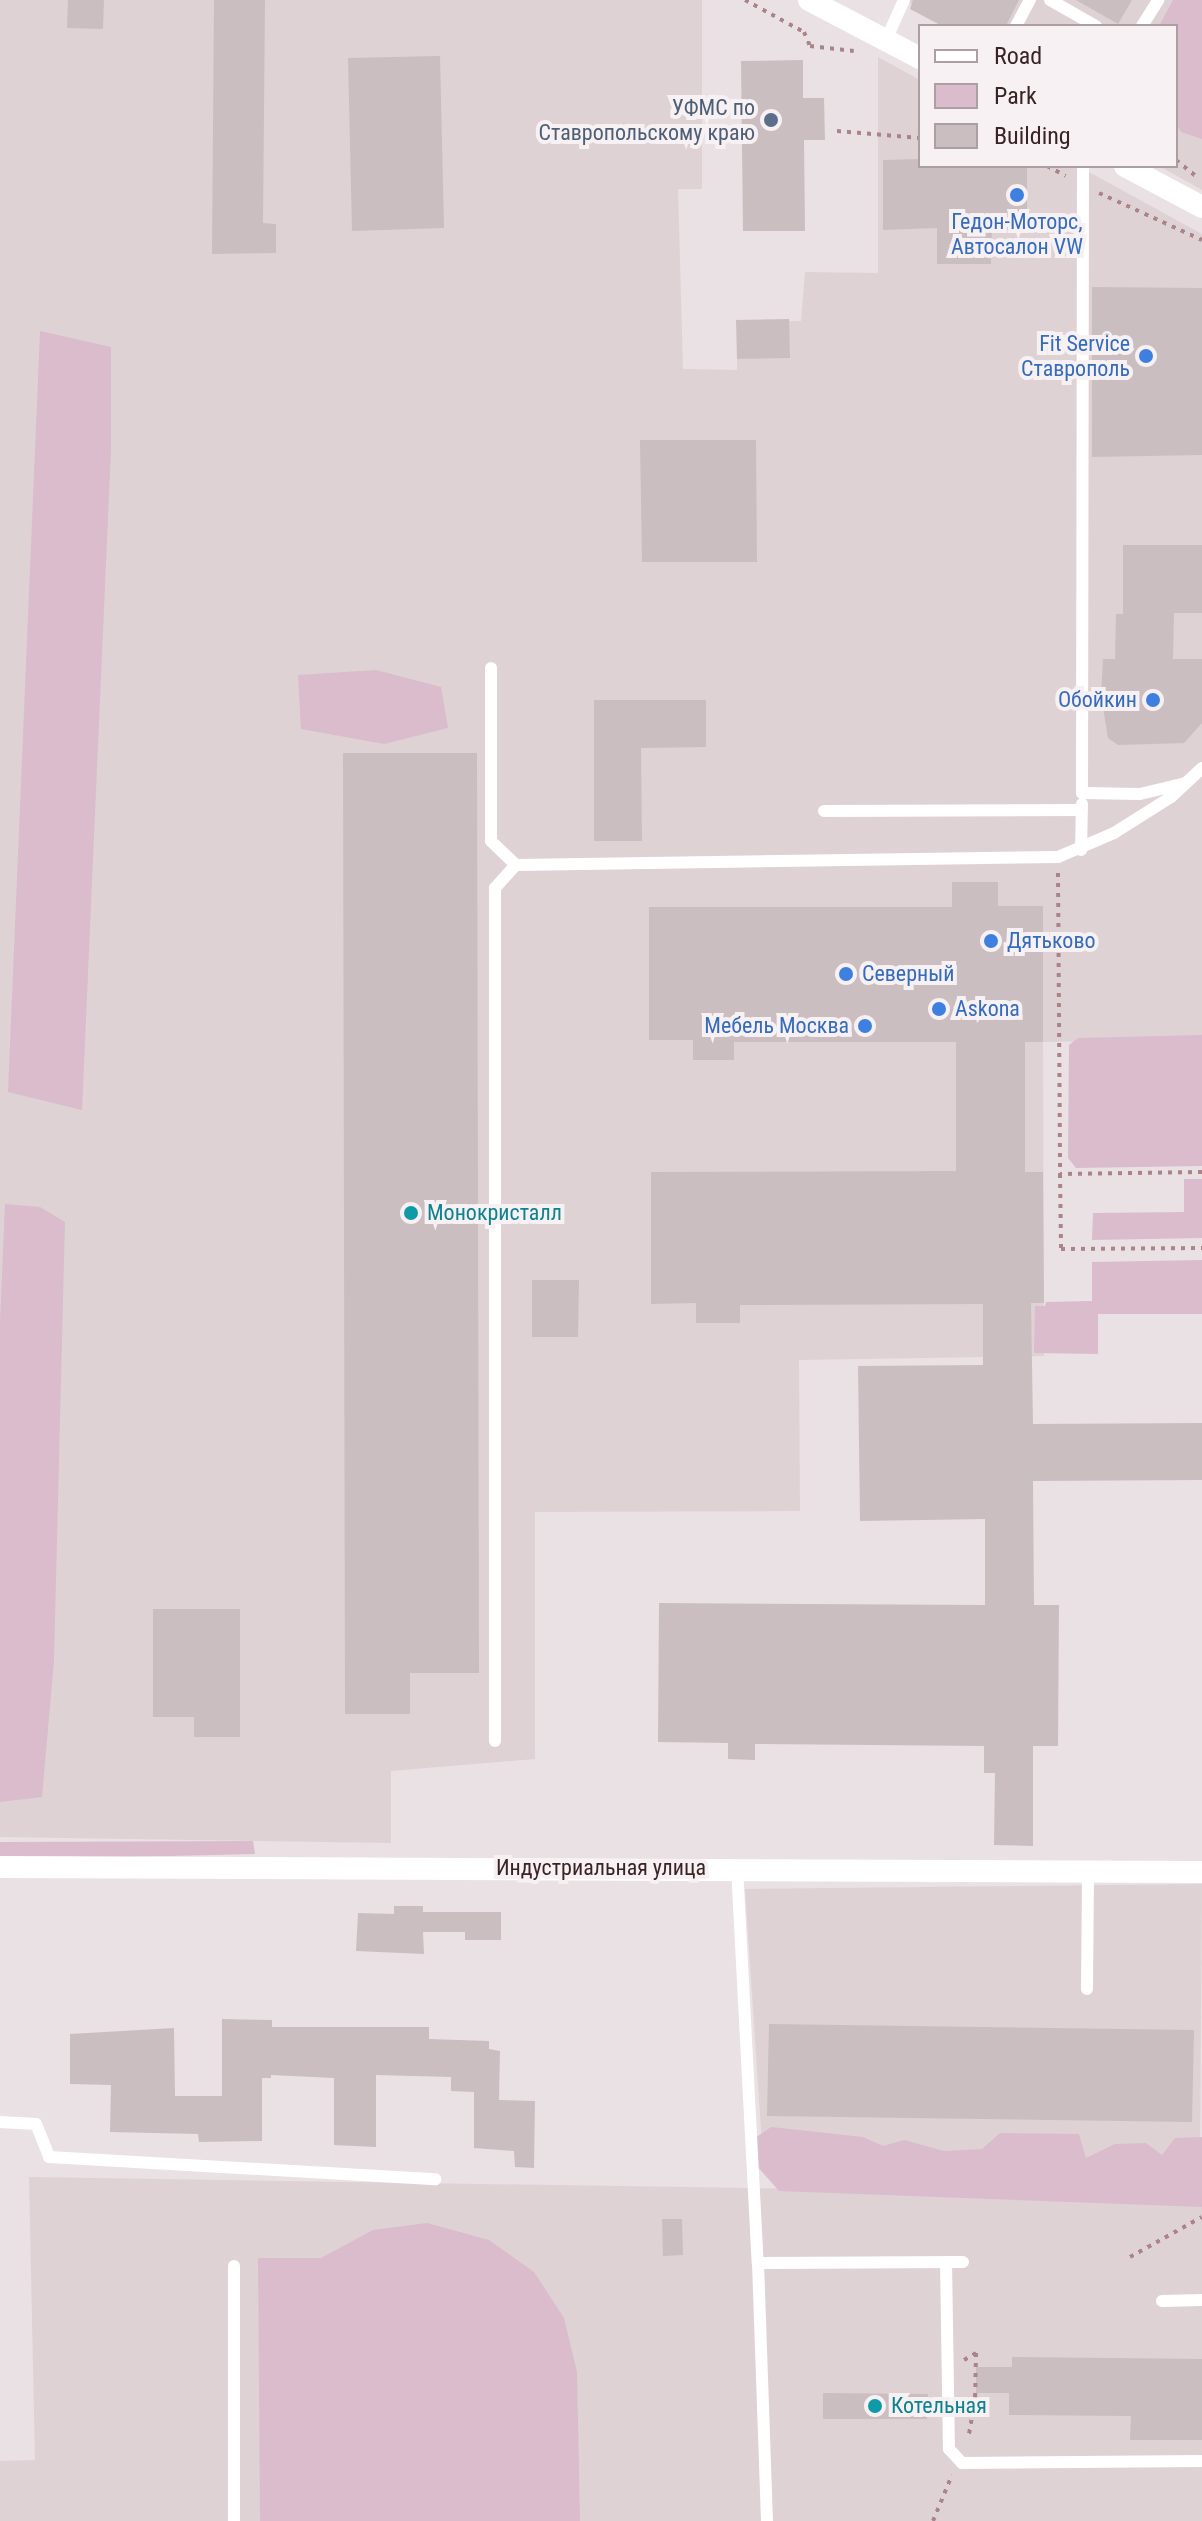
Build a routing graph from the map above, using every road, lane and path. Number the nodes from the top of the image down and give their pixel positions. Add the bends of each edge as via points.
1 (745, 0) edge
2 (809, 0) edge
3 (904, 0) edge
4 (1030, 0) edge
5 (1050, 0) edge
6 (1158, 0) edge
7 (1017, 24) edge
8 (1092, 24) edge
9 (1143, 24) edge
10 (886, 40) junction
11 (865, 52) dead end
12 (918, 57) edge
13 (837, 131) dead end
14 (918, 138) edge
15 (1178, 162) edge
16 (1051, 168) edge
17 (1083, 168) edge
18 (1131, 168) edge
19 (1202, 180) edge
20 (1083, 185) junction
21 (1202, 207) edge
22 (1202, 240) edge
23 (491, 668) dead end
24 (1202, 768) edge
25 (1186, 783) junction
26 (1082, 793) junction
27 (1081, 810) junction
28 (824, 811) dead end
29 (1081, 850) junction
30 (1058, 857) junction
31 (516, 865) junction
32 (1202, 1172) edge
33 (1060, 1174) junction
34 (1202, 1248) edge
35 (495, 1741) dead end
36 (0, 1867) edge
37 (737, 1868) junction
38 (1088, 1871) junction
39 (1202, 1872) edge
40 (1087, 1989) dead end
41 (0, 2122) edge
42 (435, 2179) dead end
43 (1202, 2217) edge
44 (1130, 2257) dead end
45 (946, 2262) junction
46 (963, 2262) dead end
47 (758, 2263) junction
48 (234, 2266) dead end
49 (1202, 2300) edge
50 (1162, 2301) dead end
51 (1202, 2461) edge
52 (234, 2521) edge
53 (767, 2521) edge

1 - 11 path via 804,32 810,46
2 - 10 street
3 - 10 lane
4 - 7 lane
5 - 8 lane
6 - 9 lane
10 - 12 street
13 - 14 path
15 - 19 path
16 - 20 path
17 - 20 lane
18 - 21 street
20 - 22 path
20 - 26 lane
23 - 31 lane via 491,841
24 - 25 lane
25 - 26 lane via 1140,794
25 - 29 lane
26 - 27 lane
27 - 28 lane
27 - 29 lane
29 - 30 lane
30 - 31 lane
30 - 33 path
31 - 35 lane via 495,888
32 - 33 path
33 - 34 path via 1061,1249
36 - 37 street, Индустриальная улица
37 - 38 street, Индустриальная улица
37 - 47 lane
38 - 39 street, Индустриальная улица
38 - 40 lane
41 - 42 lane via 36,2124 49,2157
43 - 44 path
45 - 46 lane
45 - 47 lane
45 - 51 lane via 949,2449 962,2463
47 - 53 lane
48 - 52 lane
49 - 50 lane

